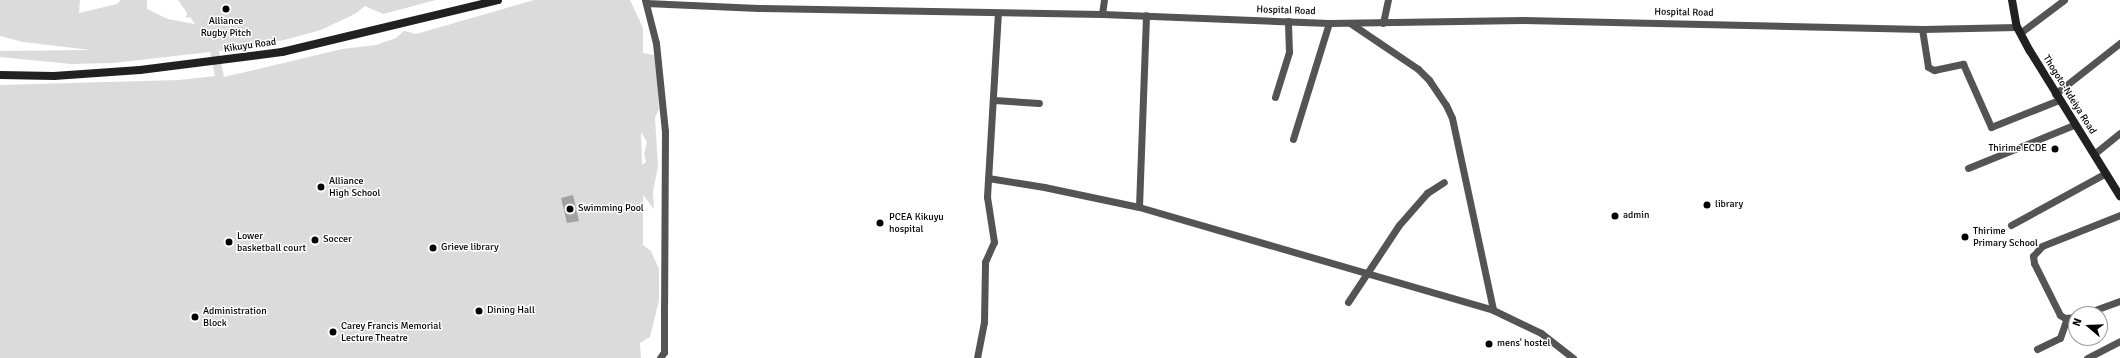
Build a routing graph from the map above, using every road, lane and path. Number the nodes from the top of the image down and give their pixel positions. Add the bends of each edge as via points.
1 (498, 0) edge
2 (1104, 0) edge
3 (1388, 0) edge
4 (2012, 0) edge
5 (2064, 0) edge
6 (645, 2) edge
7 (998, 13) junction
8 (1102, 14) junction
9 (1146, 15) junction
10 (1288, 21) junction
11 (1329, 23) junction
12 (1350, 23) junction
13 (1383, 23) junction
14 (1922, 29) junction
15 (2019, 30) junction
16 (2120, 42) edge
17 (0, 75) edge
18 (1275, 97) dead end
19 (2057, 97) junction
20 (994, 100) junction
21 (1039, 103) dead end
22 (2074, 125) junction
23 (2120, 132) edge
24 (1293, 138) dead end
25 (2094, 154) junction
26 (1968, 168) dead end
27 (2106, 173) junction
28 (988, 178) junction
29 (1444, 182) dead end
30 (2120, 196) edge
31 (1139, 207) junction
32 (2120, 215) edge
33 (2011, 225) dead end
34 (1369, 273) junction
35 (2120, 301) edge
36 (1348, 302) dead end
37 (2106, 306) edge
38 (1493, 310) junction
39 (2067, 318) joint
40 (2120, 341) edge
41 (2037, 349) dead end
42 (663, 356) edge
43 (977, 358) edge
44 (1573, 358) edge
45 (2087, 358) edge

1 - 17 main road, Kikuyu Road via 282,52 140,70 54,76
2 - 8 street
3 - 13 street
4 - 15 main road, Thogoto-Ndeiya Road
5 - 15 street
6 - 7 street, Hospital Road
6 - 42 street via 656,43 665,131
7 - 8 street, Hospital Road
7 - 20 street
8 - 9 street, Hospital Road
9 - 10 street, Hospital Road
9 - 31 street
10 - 11 street, Hospital Road
10 - 18 street via 1289,52
11 - 12 street, Hospital Road
11 - 24 street
12 - 13 street, Hospital Road
12 - 38 street via 1418,69 1430,80 1446,105 1452,118
13 - 14 street, Hospital Road via 1523,20
14 - 15 street, Hospital Road
14 - 19 street via 1928,67 1934,70 1963,64 1991,127
15 - 19 main road, Thogoto-Ndeiya Road
16 - 19 street
19 - 22 main road, Thogoto-Ndeiya Road
20 - 21 street
20 - 28 street
22 - 25 main road, Thogoto-Ndeiya Road
22 - 26 street
23 - 25 street
25 - 27 main road, Thogoto-Ndeiya Road
27 - 30 main road, Thogoto-Ndeiya Road
27 - 33 street
28 - 31 street via 1044,186
28 - 43 street via 988,210 994,242 985,262 984,322
29 - 34 street via 1427,192 1399,225
31 - 34 street
32 - 39 street via 2042,246 2033,256 2034,263 2060,315
34 - 36 street
34 - 38 street
35 - 37 street
38 - 44 street via 1542,333
39 - 41 street via 2060,338
40 - 45 street

